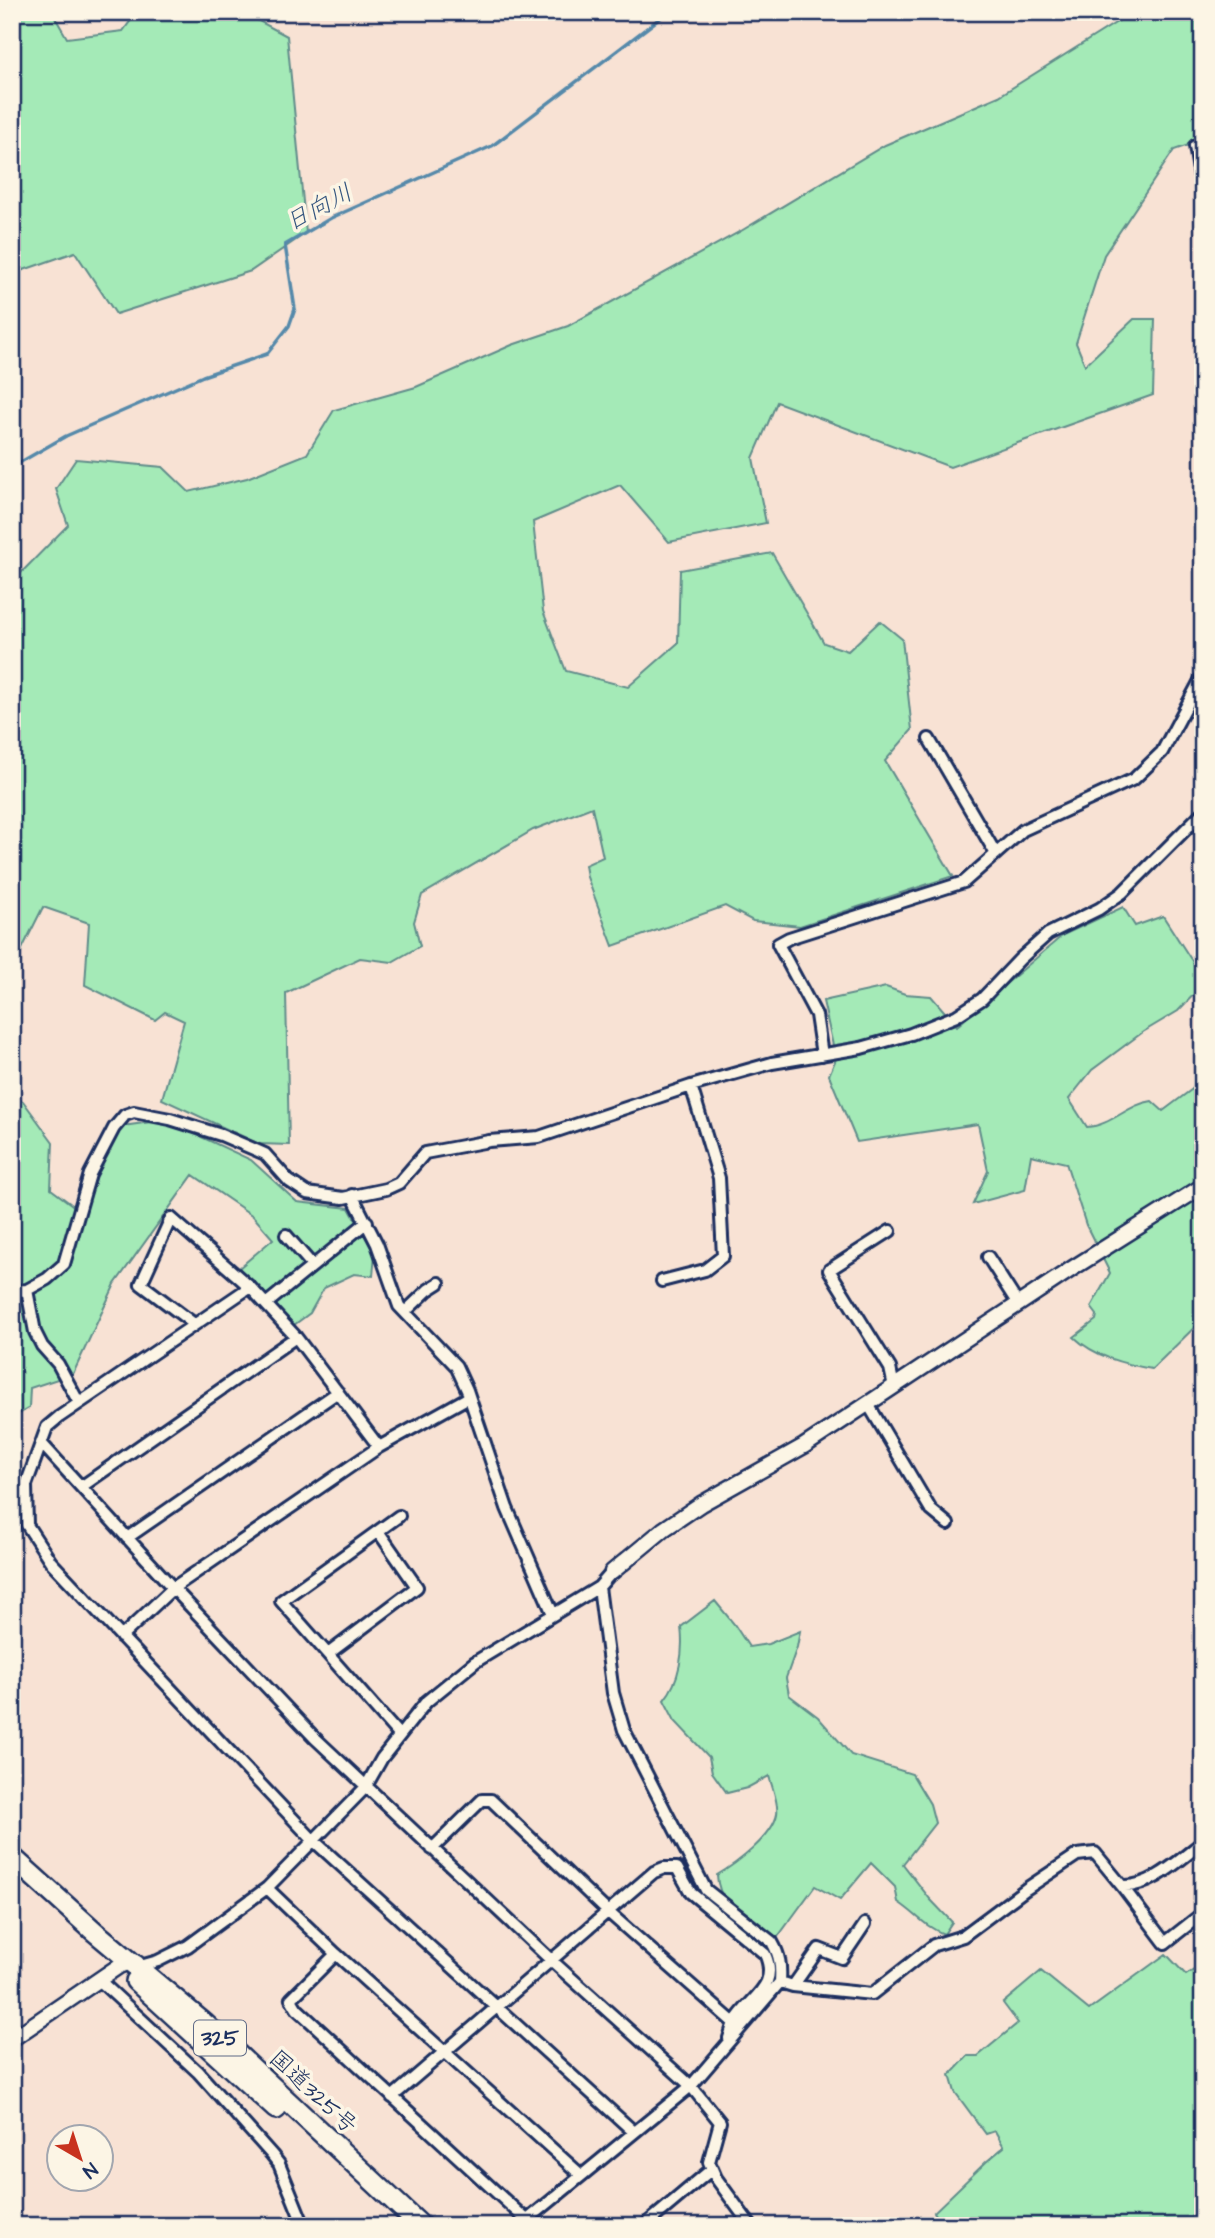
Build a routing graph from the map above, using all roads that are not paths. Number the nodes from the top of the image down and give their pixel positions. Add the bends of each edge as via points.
1 (1195, 146) dead end
2 (1203, 195) edge
3 (1203, 675) edge
4 (929, 739) dead end
5 (1203, 812) edge
6 (996, 854) junction
7 (822, 1055) junction
8 (691, 1086) junction
9 (1203, 1186) edge
10 (352, 1195) junction
11 (367, 1222) junction
12 (890, 1231) dead end
13 (286, 1235) dead end
14 (988, 1257) dead end
15 (313, 1266) junction
16 (662, 1281) dead end
17 (439, 1283) dead end
18 (250, 1287) junction
19 (27, 1290) junction
20 (12, 1291) edge
21 (266, 1304) junction
22 (1017, 1304) junction
23 (405, 1312) junction
24 (194, 1324) junction
25 (296, 1337) junction
26 (894, 1387) junction
27 (338, 1392) junction
28 (469, 1397) junction
29 (79, 1403) junction
30 (868, 1404) junction
31 (42, 1444) junction
32 (379, 1447) junction
33 (81, 1487) junction
34 (399, 1516) dead end
35 (948, 1524) dead end
36 (378, 1531) junction
37 (127, 1538) junction
38 (612, 1572) joint
39 (598, 1587) junction
40 (173, 1588) junction
41 (553, 1615) junction
42 (121, 1637) junction
43 (328, 1654) junction
44 (399, 1735) junction
45 (365, 1788) junction
46 (313, 1840) junction
47 (1201, 1848) edge
48 (432, 1849) junction
49 (12, 1857) edge
50 (12, 1873) edge
51 (1122, 1886) junction
52 (267, 1888) junction
53 (607, 1911) junction
54 (1203, 1913) edge
55 (865, 1924) dead end
56 (336, 1954) junction
57 (551, 1960) junction
58 (132, 1964) junction
59 (99, 1980) junction
60 (780, 1982) junction
61 (793, 1986) junction
62 (497, 2006) junction
63 (734, 2023) junction
64 (12, 2039) edge
65 (727, 2044) junction
66 (444, 2052) junction
67 (691, 2086) junction
68 (392, 2097) junction
69 (634, 2132) junction
70 (712, 2169) junction
71 (581, 2175) junction
72 (527, 2224) edge
73 (304, 2226) edge
74 (404, 2226) edge
75 (421, 2226) edge
76 (644, 2226) edge
77 (751, 2226) edge

1 - 2 street
3 - 6 street via 1162,752 1134,779 1023,830
4 - 6 street
5 - 7 street via 1122,893 1048,934 982,999 956,1016 898,1038
6 - 7 street via 964,882 778,944 816,1015
7 - 8 street via 772,1063
8 - 10 street via 539,1137 425,1153 399,1182
8 - 16 street via 719,1178 723,1256 705,1270
9 - 22 street
10 - 11 street
10 - 19 street via 307,1193 265,1154 221,1135 134,1112 114,1128 90,1174 64,1264
11 - 15 street
11 - 23 street via 394,1295
12 - 26 street via 829,1270 890,1368
13 - 15 street
14 - 22 street
15 - 21 street
17 - 23 street
18 - 21 street
18 - 24 street
18 - 24 street via 171,1217 141,1284
19 - 20 street
19 - 29 street via 41,1346 58,1364
21 - 25 street
22 - 26 street
23 - 28 street via 456,1366
24 - 29 street
25 - 27 street
25 - 33 street
26 - 30 street
27 - 32 street
27 - 37 street
28 - 32 street
28 - 41 street via 507,1508
29 - 31 street via 47,1427
30 - 35 street via 931,1510
30 - 38 street via 701,1504
31 - 33 street
31 - 42 street via 26,1485 27,1525 51,1562
32 - 40 street
33 - 37 street
34 - 36 street
36 - 43 street via 417,1587
36 - 43 street via 281,1601
37 - 40 street
38 - 39 street
39 - 41 street
39 - 60 street via 613,1693 624,1730 706,1890 772,1942 781,1965
40 - 42 street
40 - 45 street
41 - 44 street via 475,1662 427,1701
42 - 46 street
43 - 44 street
44 - 45 street
45 - 46 street
45 - 48 street
46 - 52 street
46 - 62 street
47 - 51 street via 1149,1881
48 - 53 street via 482,1800 491,1800
48 - 57 street
49 - 58 highway, 国道325号 / 325
50 - 58 highway, 国道325号 / 325
51 - 54 street via 1164,1943
51 - 61 street via 1094,1853 1086,1852 963,1936 934,1945 872,1994
52 - 56 street
52 - 58 street via 188,1946
53 - 57 street
53 - 63 street
53 - 63 street via 654,1872 677,1868 691,1893 765,1954 771,1967 769,1981
55 - 61 street via 842,1958 819,1949
56 - 66 street
56 - 68 street via 291,1999 297,2010
57 - 62 street
57 - 67 street
58 - 59 street
58 - 74 highway, 国道325号 / 325
58 - 75 highway, 国道325号 / 325 via 205,2024
59 - 64 street
59 - 73 street via 198,2072 272,2155
60 - 61 street
60 - 65 street
62 - 66 street
62 - 69 street
63 - 65 street
65 - 67 street
66 - 68 street
66 - 71 street
67 - 69 street
67 - 70 street via 720,2122 709,2162
68 - 72 street
69 - 71 street
70 - 76 street
70 - 77 street
71 - 72 street

